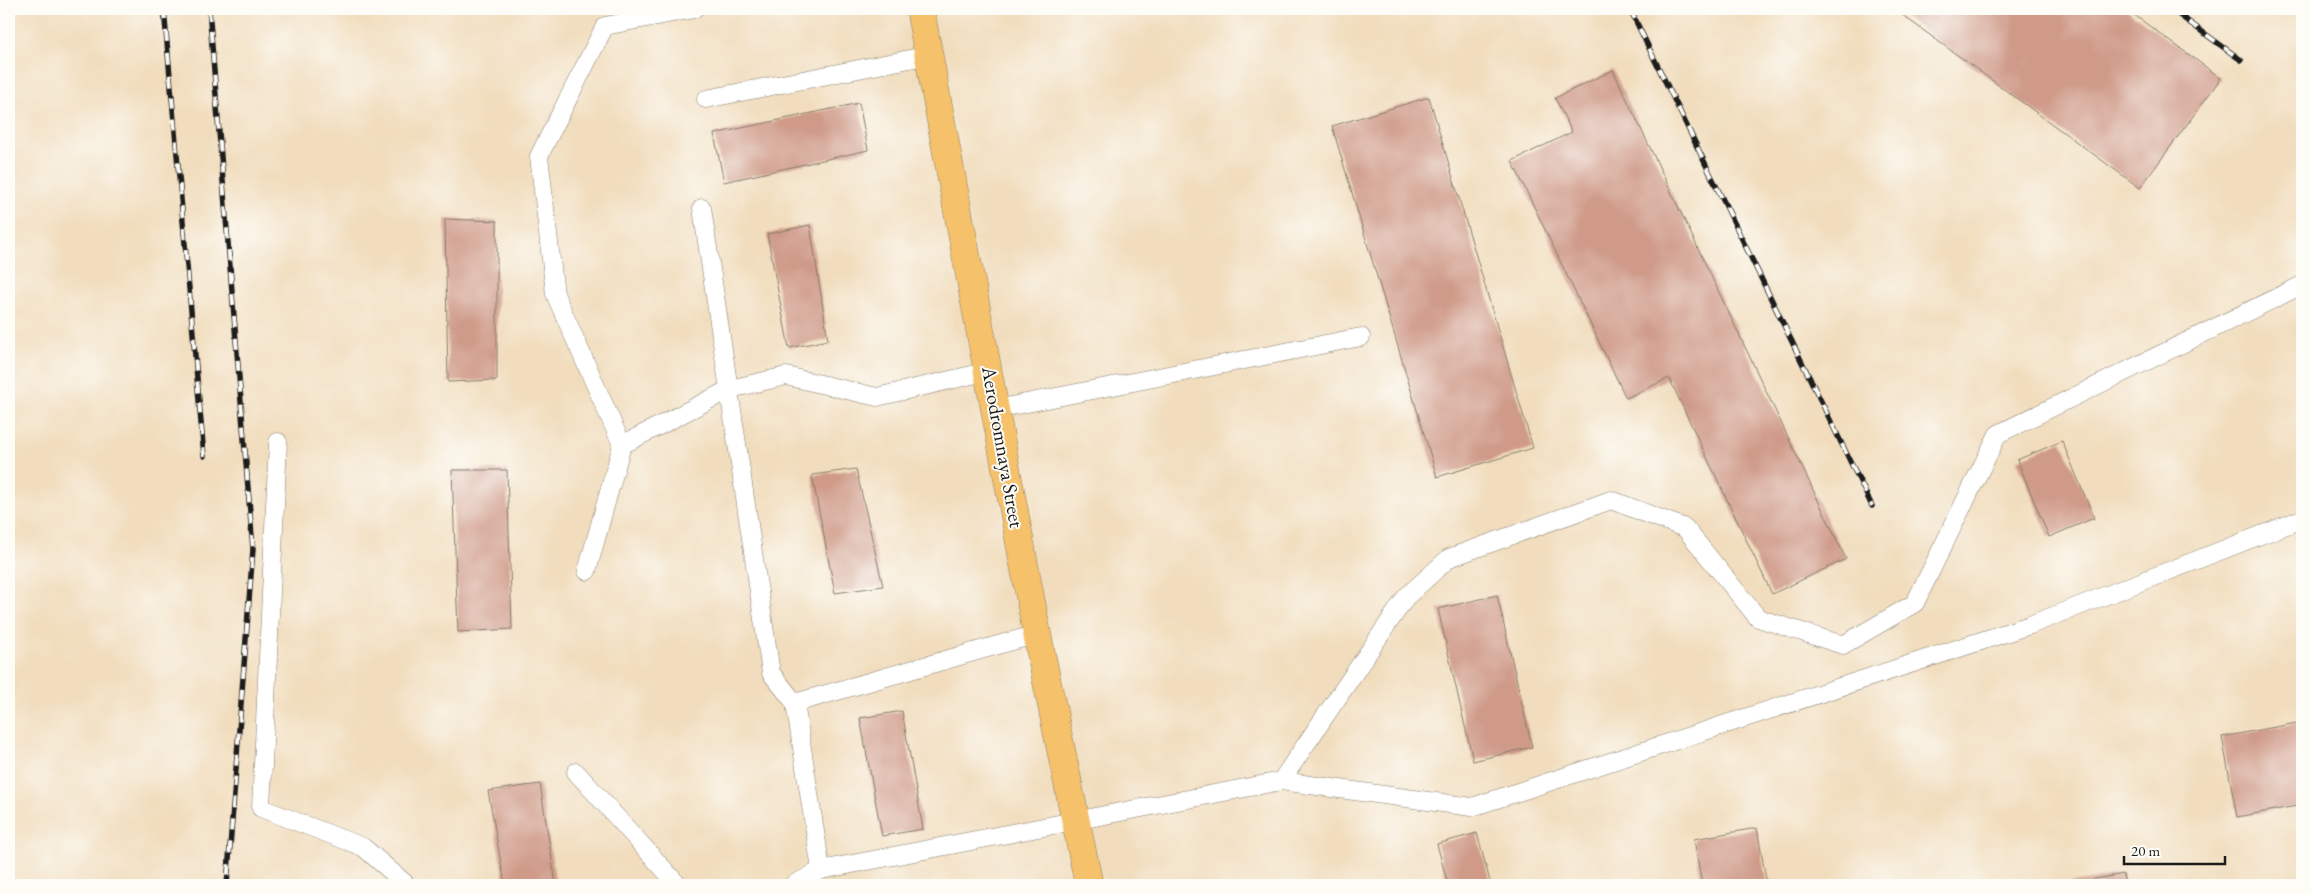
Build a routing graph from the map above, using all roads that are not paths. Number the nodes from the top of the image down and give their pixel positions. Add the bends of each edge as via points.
1 (694, 9) edge
2 (920, 9) edge
3 (930, 55) junction
4 (706, 99) dead end
5 (702, 208) dead end
6 (2302, 285) edge
7 (1362, 337) dead end
8 (989, 371) junction
9 (730, 389) junction
10 (996, 409) junction
11 (278, 442) dead end
12 (622, 445) junction
13 (2302, 519) edge
14 (587, 571) dead end
15 (1037, 634) junction
16 (795, 703) junction
17 (576, 772) dead end
18 (1281, 781) junction
19 (1074, 820) junction
20 (821, 870) junction
21 (407, 885) edge
22 (678, 885) edge
23 (793, 885) edge
24 (1089, 885) edge

1 - 12 lane via 605,26 539,156 555,294
2 - 3 main road, Aerodromnaya Street
3 - 4 lane
3 - 8 main road, Aerodromnaya Street
5 - 9 lane
6 - 18 lane via 1998,434 1915,604 1843,645 1758,618 1684,528 1610,500 1449,558 1406,597
7 - 10 lane
8 - 9 lane via 877,397 786,376
8 - 10 main road, Aerodromnaya Street
9 - 12 lane
9 - 16 lane via 771,673
10 - 15 main road, Aerodromnaya Street
11 - 21 lane via 261,808 363,847
12 - 14 lane
13 - 18 lane via 2030,625 1472,807
15 - 16 lane
15 - 19 main road, Aerodromnaya Street
16 - 20 lane
17 - 22 lane
18 - 19 lane
19 - 20 lane
19 - 24 main road, Aerodromnaya Street
20 - 23 lane

